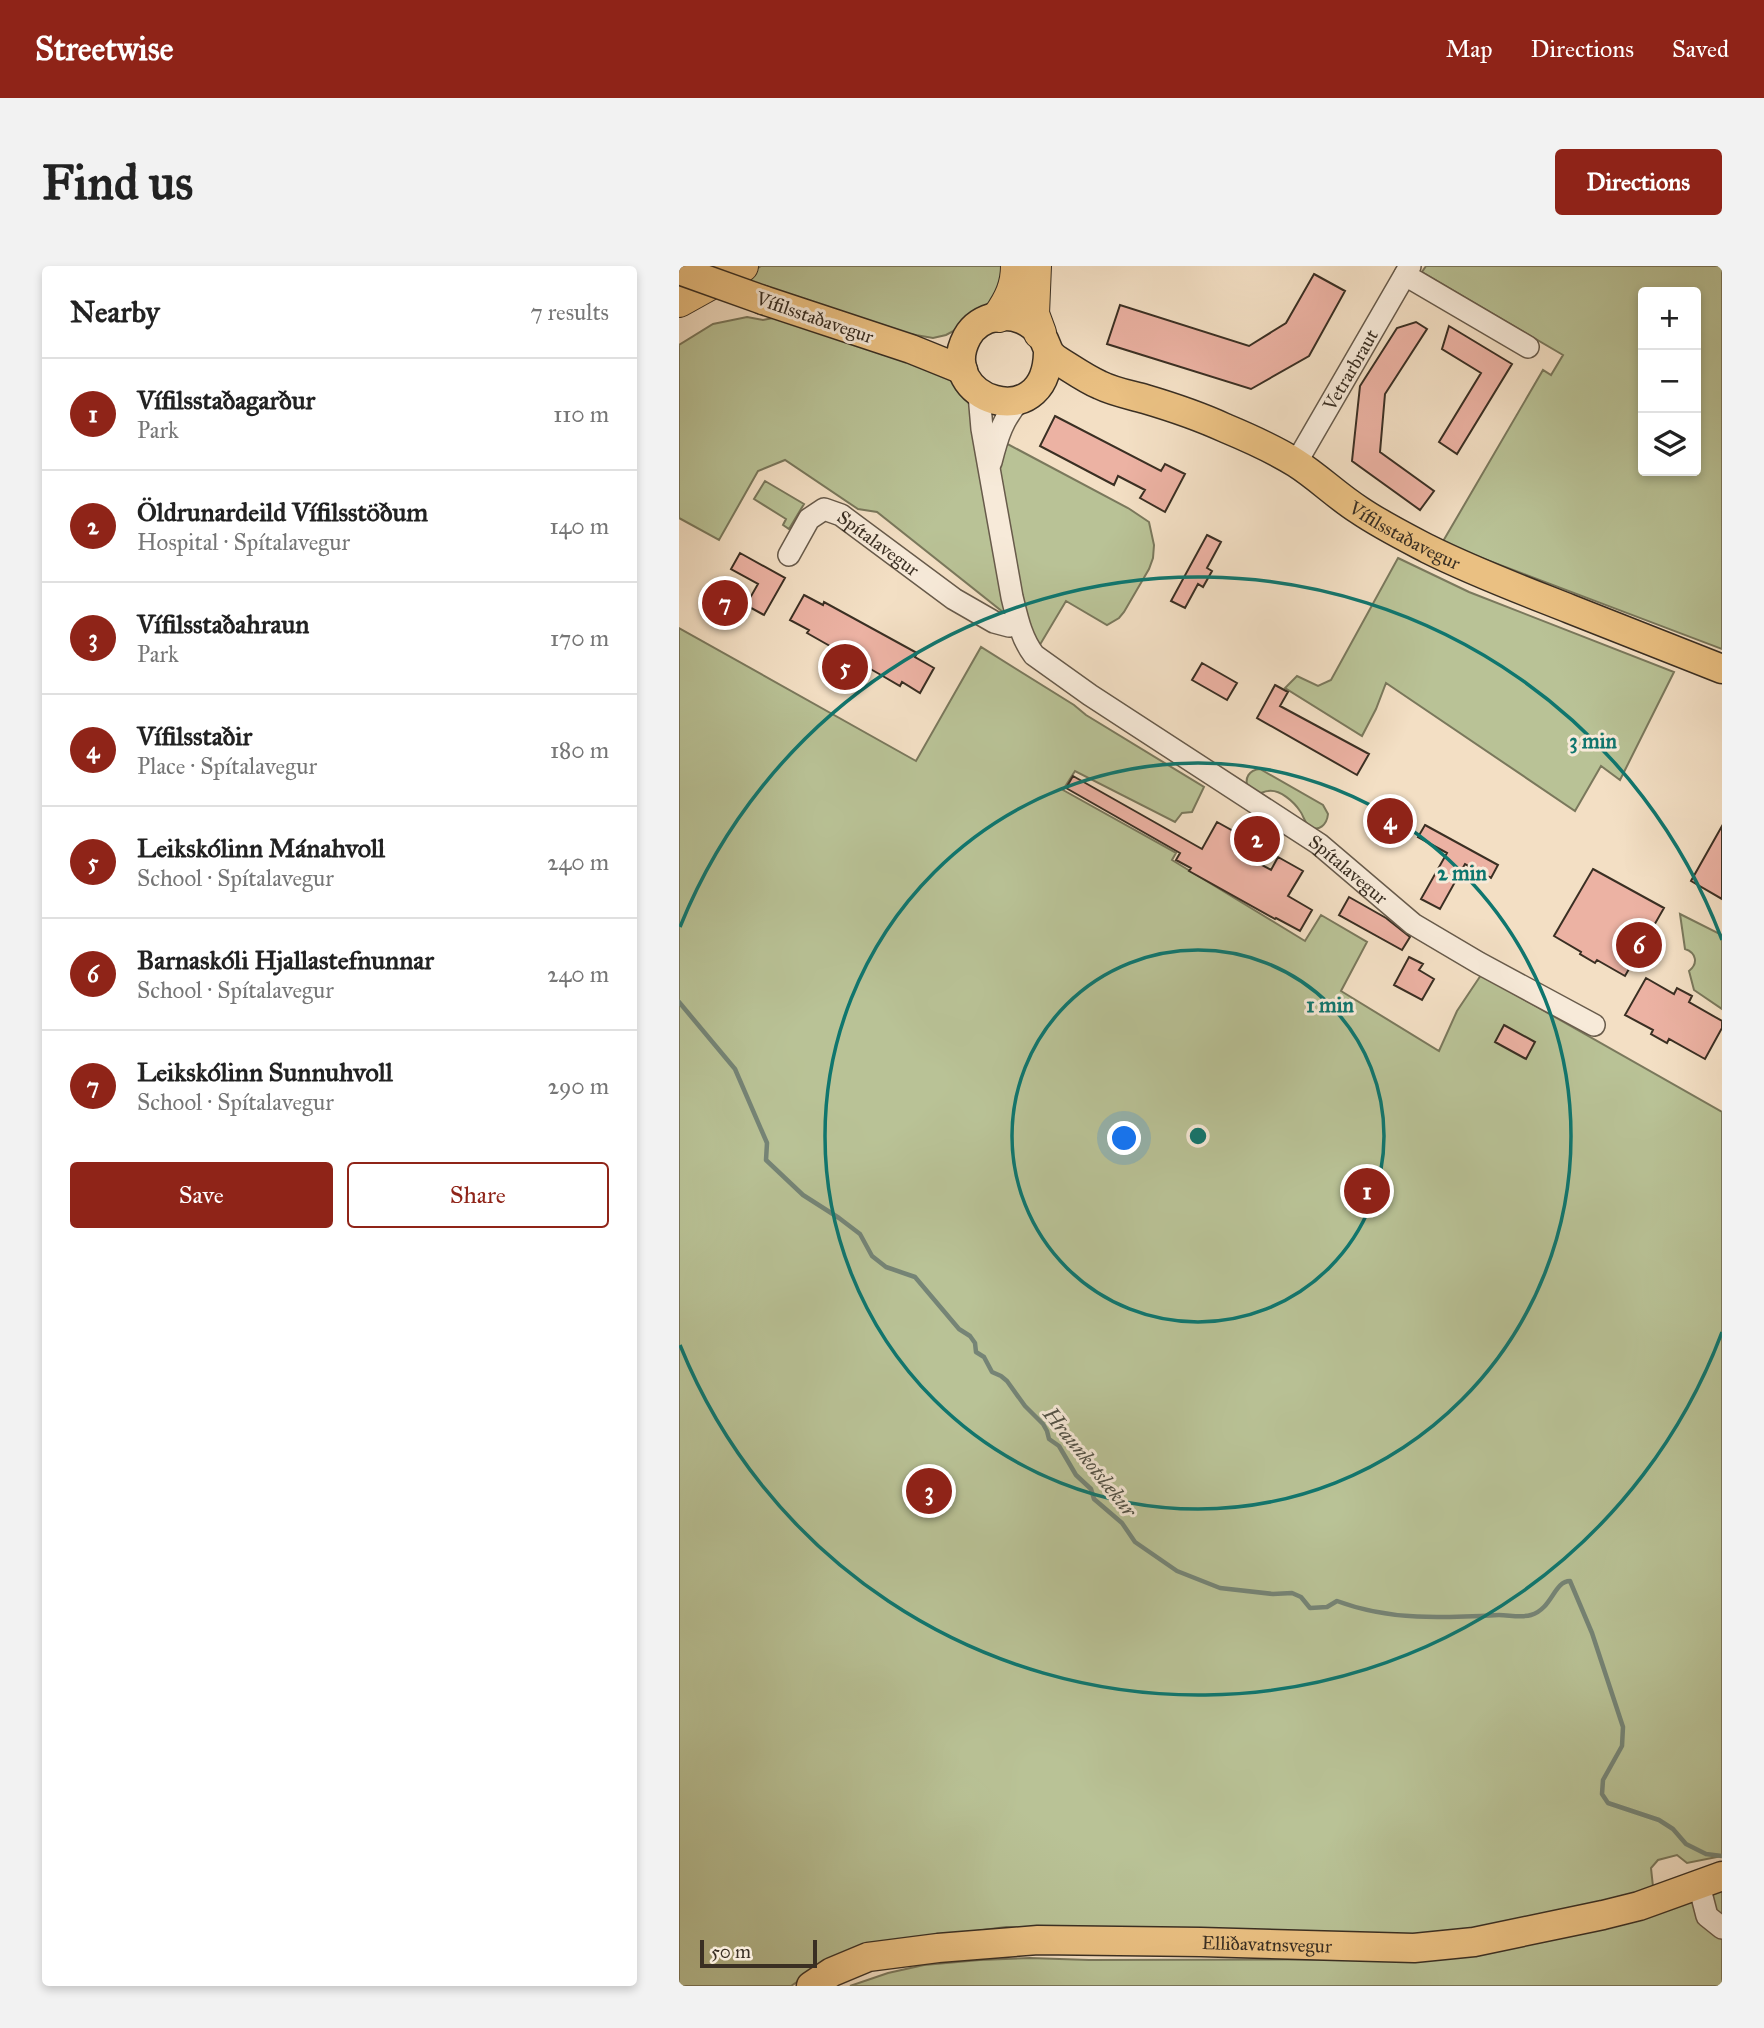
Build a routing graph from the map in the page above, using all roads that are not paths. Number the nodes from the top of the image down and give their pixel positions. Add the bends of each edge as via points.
1 (713, 266) edge
2 (742, 266) edge
3 (1017, 266) edge
4 (1035, 266) edge
5 (679, 270) edge
6 (1408, 270) edge
7 (679, 298) edge
8 (999, 316) junction
9 (1044, 343) junction
10 (1528, 347) dead end
11 (963, 357) junction
12 (1100, 386) junction
13 (979, 394) junction
14 (1028, 394) junction
15 (1296, 463) junction
16 (990, 468) junction
17 (789, 555) dead end
18 (1018, 622) junction
19 (1722, 669) edge
20 (1594, 1025) dead end
21 (1710, 1881) edge
22 (1722, 1928) edge
23 (811, 1986) edge

1 - 7 highway
2 - 7 highway
3 - 8 highway via 1015,288
4 - 9 highway via 1033,314
5 - 11 main road, Vífilsstaðavegur, bridge via 911,349
6 - 10 street, Vetrarbraut
6 - 15 street, Vetrarbraut
8 - 9 main road, Vífilsstaðavegur via 1032,324
8 - 11 main road via 969,334
9 - 12 main road, Vífilsstaðavegur
9 - 14 main road via 1048,366 1044,378
11 - 13 main road via 969,383
12 - 14 main road, Vífilsstaðavegur
12 - 15 main road, Vífilsstaðavegur via 1195,415
13 - 14 main road, Vífilsstaðavegur via 999,401
13 - 16 street, Spítalavegur
14 - 16 street, Spítalavegur via 1007,415
15 - 19 main road, Vífilsstaðavegur via 1360,511 1430,550
16 - 18 street, Spítalavegur
17 - 18 street, Spítalavegur via 809,519 824,509 841,515 954,599 1002,625
18 - 20 street, Spítalavegur via 1034,655 1319,845 1413,924
21 - 22 street via 1707,1916
21 - 23 main road, Elliðavatnsvegur via 1590,1918 1429,1948 1038,1940 868,1957

